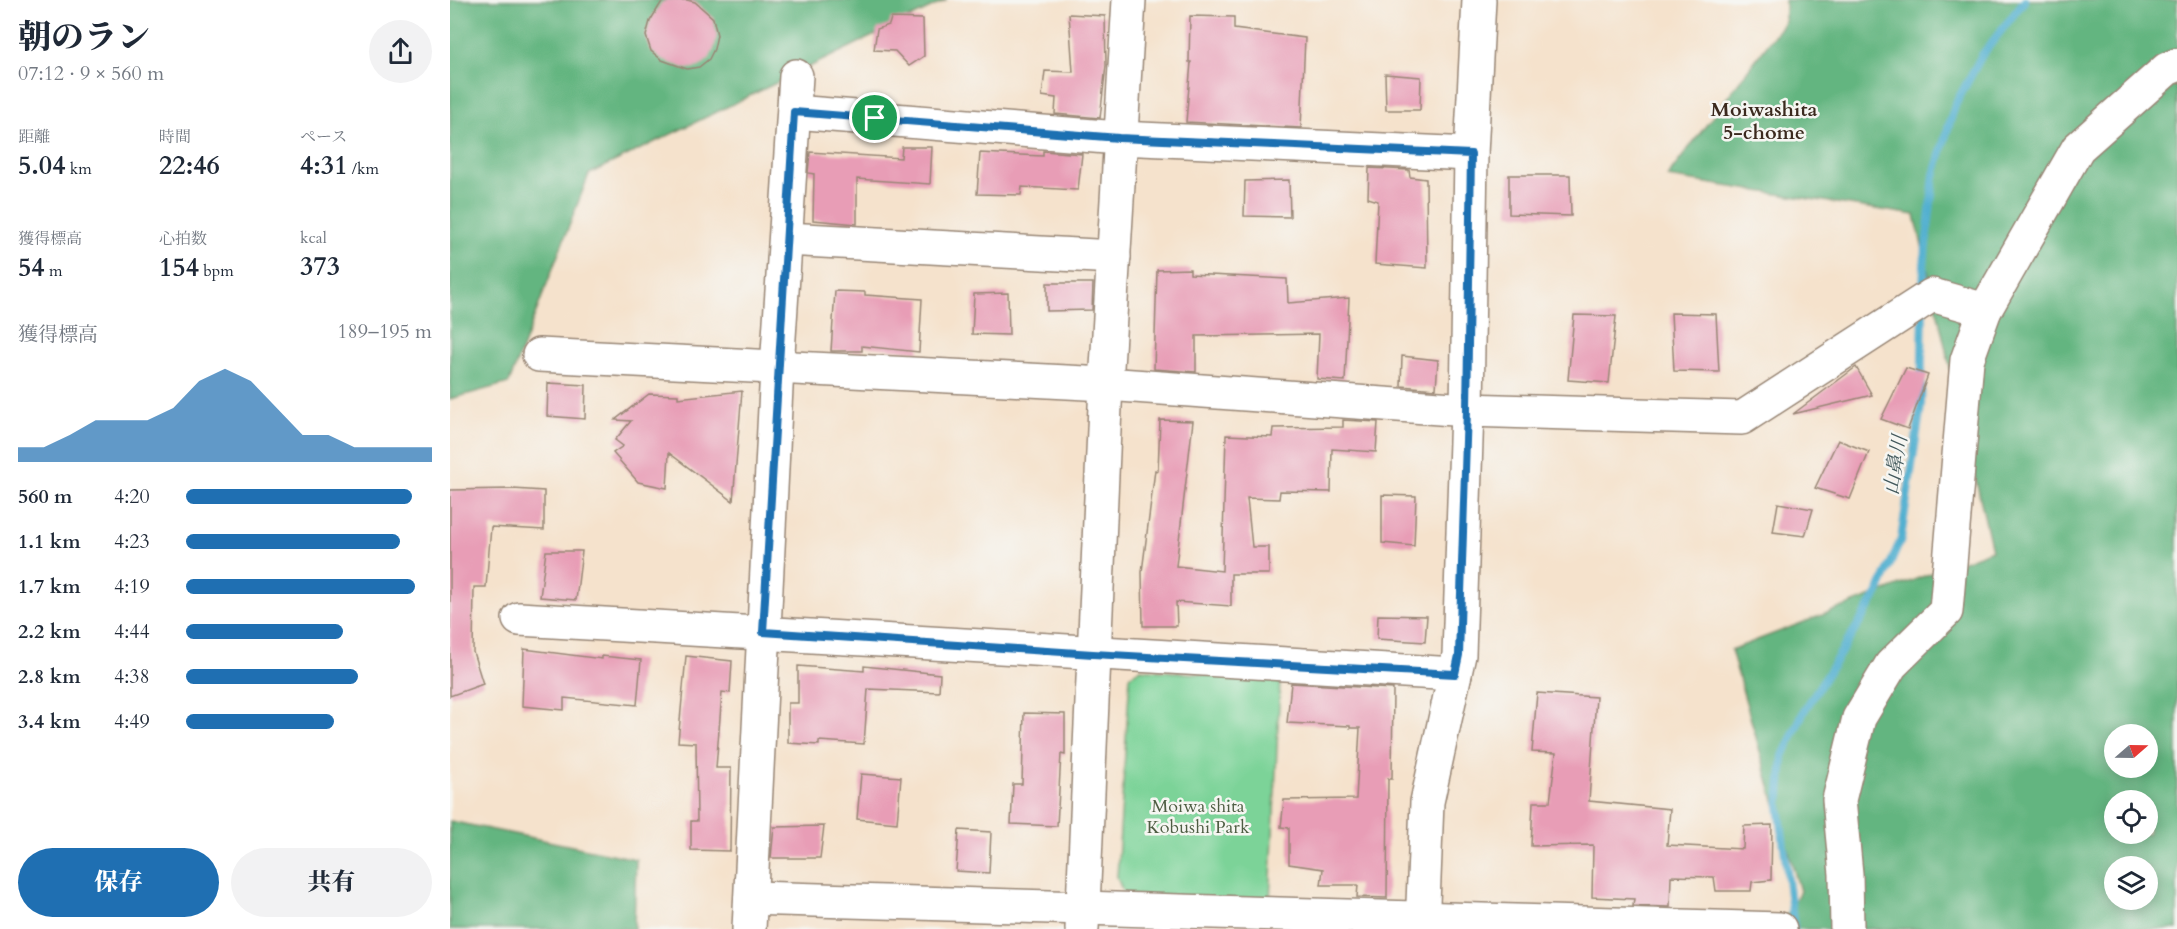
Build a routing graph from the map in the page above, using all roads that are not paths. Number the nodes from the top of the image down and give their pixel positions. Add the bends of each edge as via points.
1 (1129, 0) edge
2 (1479, 0) edge
3 (2177, 65) edge
4 (796, 76) dead end
5 (794, 112) junction
6 (1119, 138) junction
7 (1471, 154) junction
8 (786, 239) junction
9 (1114, 257) junction
10 (1984, 310) junction
11 (540, 355) dead end
12 (777, 368) junction
13 (1106, 384) junction
14 (1467, 410) junction
15 (519, 619) dead end
16 (763, 632) junction
17 (1093, 654) junction
18 (1455, 674) junction
19 (750, 913) edge
20 (1082, 919) edge
21 (1423, 924) edge
22 (1780, 929) edge
23 (1847, 929) edge

1 - 6 street
2 - 7 street
3 - 10 street via 2167,69 2078,148
4 - 5 street
5 - 6 street
5 - 8 street
6 - 7 street
6 - 9 street
7 - 14 street
8 - 9 street
8 - 12 street
9 - 13 street
10 - 14 street via 1932,295 1742,418
10 - 23 street via 1967,360 1946,611 1891,665 1859,718 1839,800
11 - 12 street
12 - 13 street
12 - 16 street
13 - 14 street
13 - 17 street
14 - 18 street via 1459,655
15 - 16 street
16 - 17 street
16 - 19 street
17 - 18 street
17 - 20 street
18 - 21 street via 1427,802
19 - 20 street
20 - 21 street
21 - 22 street

